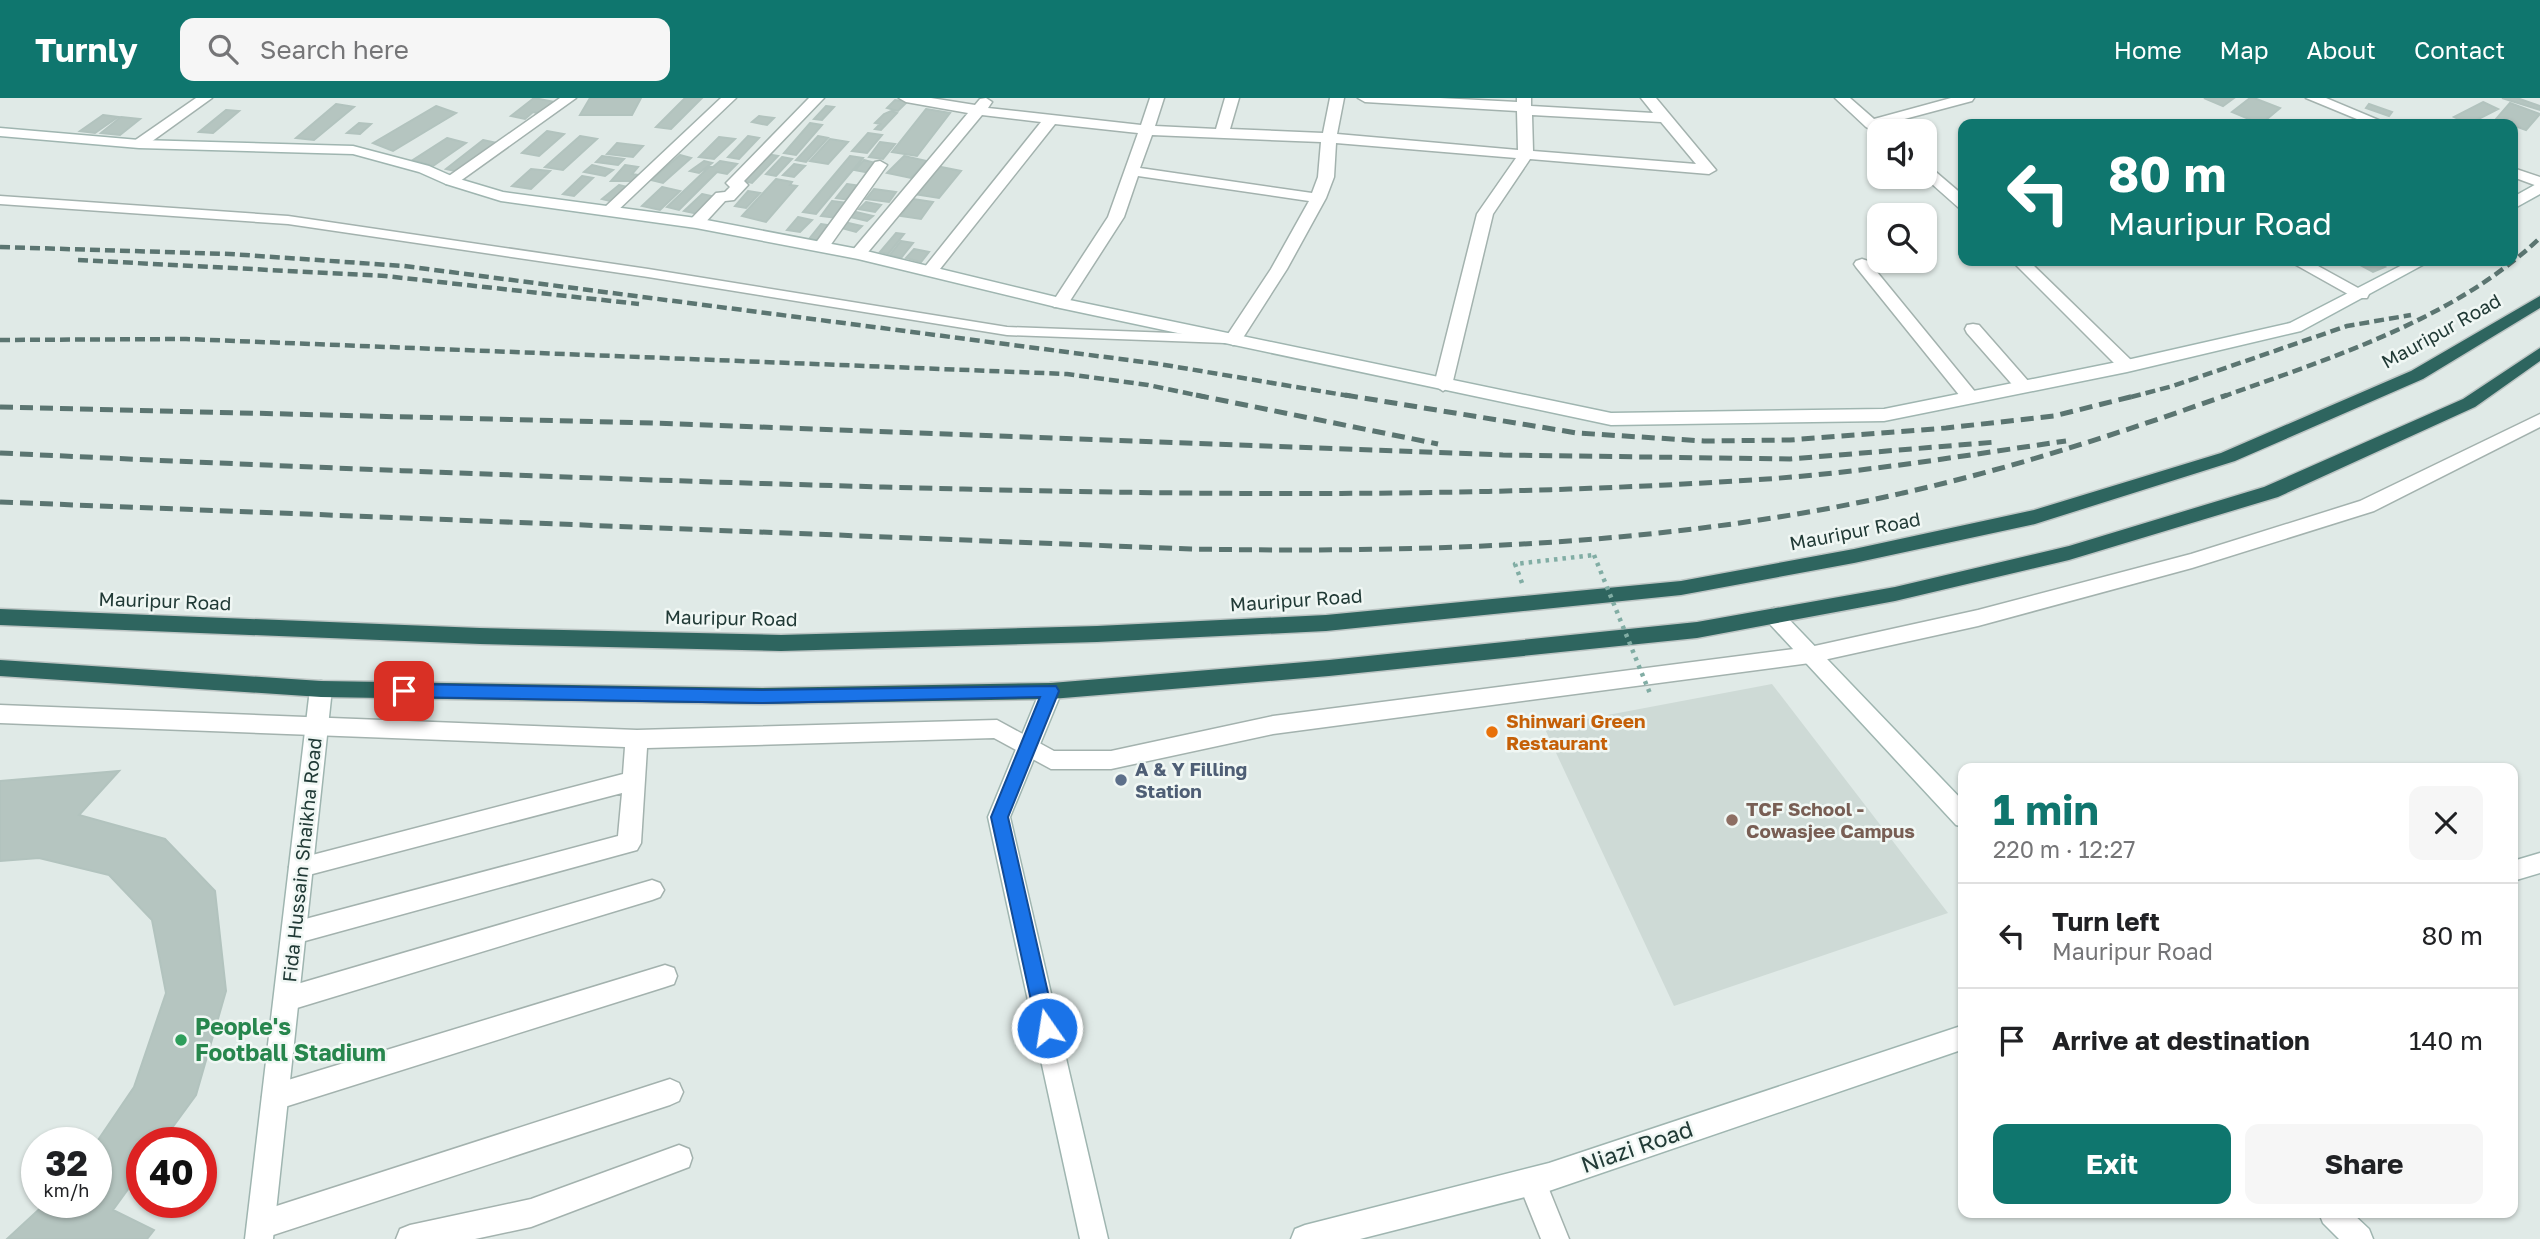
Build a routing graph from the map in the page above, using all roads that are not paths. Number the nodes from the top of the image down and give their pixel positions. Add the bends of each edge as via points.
1 (205, 98) edge
2 (569, 98) edge
3 (729, 98) edge
4 (817, 98) edge
5 (906, 98) edge
6 (989, 98) edge
7 (1157, 98) edge
8 (1232, 98) edge
9 (1337, 98) edge
10 (1365, 98) edge
11 (1648, 98) edge
12 (1842, 98) edge
13 (1967, 98) edge
14 (2313, 98) edge
15 (1525, 105) edge
16 (978, 110) junction
17 (1665, 118) junction
18 (1051, 119) junction
19 (1903, 119) edge
20 (2368, 119) edge
21 (1867, 120) edge
22 (1147, 130) junction
23 (0, 132) edge
24 (1222, 133) junction
25 (1329, 138) junction
26 (139, 144) junction
27 (1526, 155) junction
28 (880, 165) dead end
29 (1132, 172) junction
30 (2518, 174) edge
31 (451, 181) junction
32 (1937, 181) edge
33 (2540, 182) edge
34 (2540, 187) edge
35 (1318, 198) junction
36 (0, 200) edge
37 (1958, 200) edge
38 (2518, 201) edge
39 (610, 209) junction
40 (696, 223) junction
41 (821, 247) junction
42 (858, 254) junction
43 (1862, 264) dead end
44 (2025, 266) edge
45 (2307, 266) edge
46 (2413, 266) edge
47 (930, 271) junction
48 (2361, 294) junction
49 (2540, 301) edge
50 (1060, 303) junction
51 (1973, 329) dead end
52 (1233, 340) junction
53 (2540, 353) edge
54 (2127, 366) junction
55 (1443, 385) junction
56 (2023, 386) junction
57 (1970, 397) junction
58 (2540, 420) edge
59 (1774, 616) junction
60 (0, 617) edge
61 (1810, 655) junction
62 (0, 668) edge
63 (321, 689) junction
64 (1051, 691) junction
65 (0, 714) edge
66 (317, 728) junction
67 (637, 739) junction
68 (1028, 748) junction
69 (634, 780) junction
70 (1958, 812) edge
71 (2540, 863) edge
72 (301, 867) junction
73 (2518, 870) edge
74 (652, 890) dead end
75 (294, 933) junction
76 (665, 976) dead end
77 (286, 999) junction
78 (1958, 1039) edge
79 (670, 1093) dead end
80 (275, 1097) junction
81 (679, 1158) dead end
82 (1532, 1182) junction
83 (2338, 1218) edge
84 (260, 1232) edge
85 (410, 1239) edge
86 (1094, 1239) edge
87 (1305, 1239) edge
88 (1555, 1239) edge
89 (2359, 1239) edge

1 - 26 street
2 - 31 street
3 - 39 street
4 - 40 street via 734,183 740,185 729,197 721,196
5 - 16 street
6 - 16 street
7 - 22 street
8 - 24 street
9 - 25 street
10 - 15 street
11 - 17 street
12 - 21 street
13 - 19 street
14 - 20 street
15 - 17 street
15 - 27 street
16 - 18 street
16 - 42 street
17 - 27 street via 1709,170
18 - 22 street
18 - 47 street
22 - 24 street
22 - 29 street
23 - 26 street
24 - 25 street
25 - 27 street
25 - 35 street via 1326,177
26 - 31 street via 353,150
27 - 55 street via 1485,214
28 - 41 street
29 - 35 street
29 - 50 street via 1116,216
30 - 33 street
31 - 39 street via 501,196
32 - 37 street
34 - 38 street
35 - 52 street
36 - 52 lane via 288,220 1007,331
39 - 40 street
40 - 41 street
41 - 42 street
42 - 47 street
43 - 57 street
44 - 54 street
45 - 48 street
46 - 48 street
47 - 50 street
48 - 54 street via 2295,327
49 - 60 highway, Mauripur Road via 2417,375 2228,457 2035,517 1681,588 1326,623 781,643
50 - 52 street
51 - 56 street
52 - 55 street
53 - 59 highway via 2469,403 2271,492 2069,553 1895,594
54 - 56 street
55 - 57 street via 1611,419 1885,415
56 - 57 street
58 - 61 street via 2367,506 2193,561 1978,618
59 - 61 street
59 - 64 highway via 1697,630
61 - 68 street via 1273,725 1111,760 1051,760
61 - 70 street
62 - 63 highway
63 - 64 highway via 762,696
63 - 66 street, Fida Hussain Shaikha Road
64 - 68 street
65 - 66 street
66 - 67 street
66 - 72 street, Fida Hussain Shaikha Road
67 - 68 street via 997,729
67 - 69 street
68 - 86 street via 999,817
69 - 72 street
69 - 75 street via 629,843
71 - 73 street
72 - 75 street, Fida Hussain Shaikha Road
74 - 77 street
75 - 77 street, Fida Hussain Shaikha Road
76 - 80 street
77 - 80 street, Fida Hussain Shaikha Road
78 - 82 street, Niazi Road
79 - 84 street
80 - 84 street, Fida Hussain Shaikha Road
81 - 85 street via 531,1213
82 - 87 street, Niazi Road
82 - 88 street
83 - 89 street

